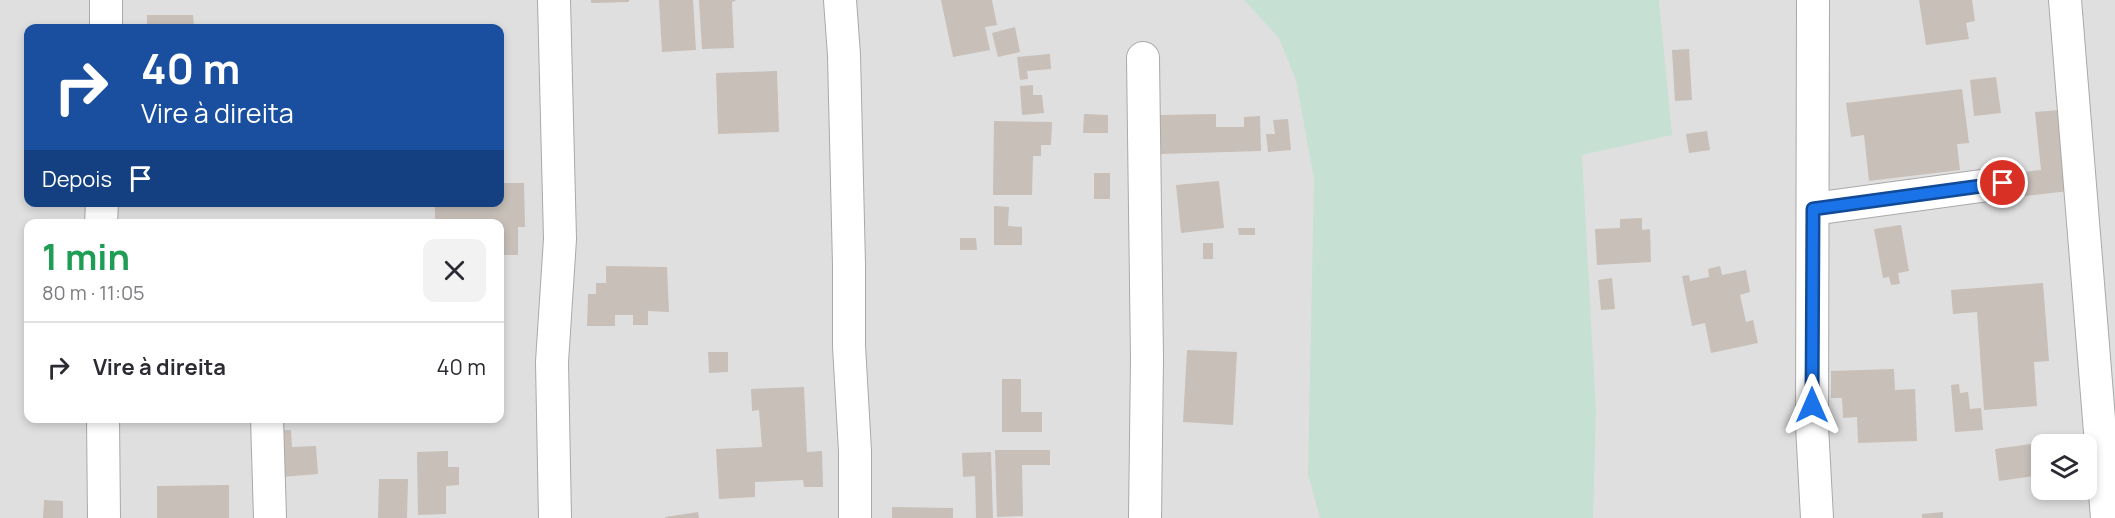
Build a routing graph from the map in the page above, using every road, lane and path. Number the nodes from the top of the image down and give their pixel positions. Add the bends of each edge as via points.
1 (106, 0) edge
2 (554, 0) edge
3 (840, 0) edge
4 (1813, 0) edge
5 (2065, 0) edge
6 (106, 24) edge
7 (1143, 58) dead end
8 (2003, 183) dead end
9 (1813, 209) junction
10 (103, 423) edge
11 (267, 423) edge
12 (104, 518) edge
13 (270, 518) edge
14 (555, 518) edge
15 (855, 518) edge
16 (1145, 518) edge
17 (1817, 518) edge
18 (2107, 518) edge

1 - 6 street
2 - 14 street via 560,239 552,362
3 - 15 street
4 - 9 street
5 - 18 street
7 - 16 street
8 - 9 street
9 - 17 street via 1812,426
10 - 12 street
11 - 13 street

